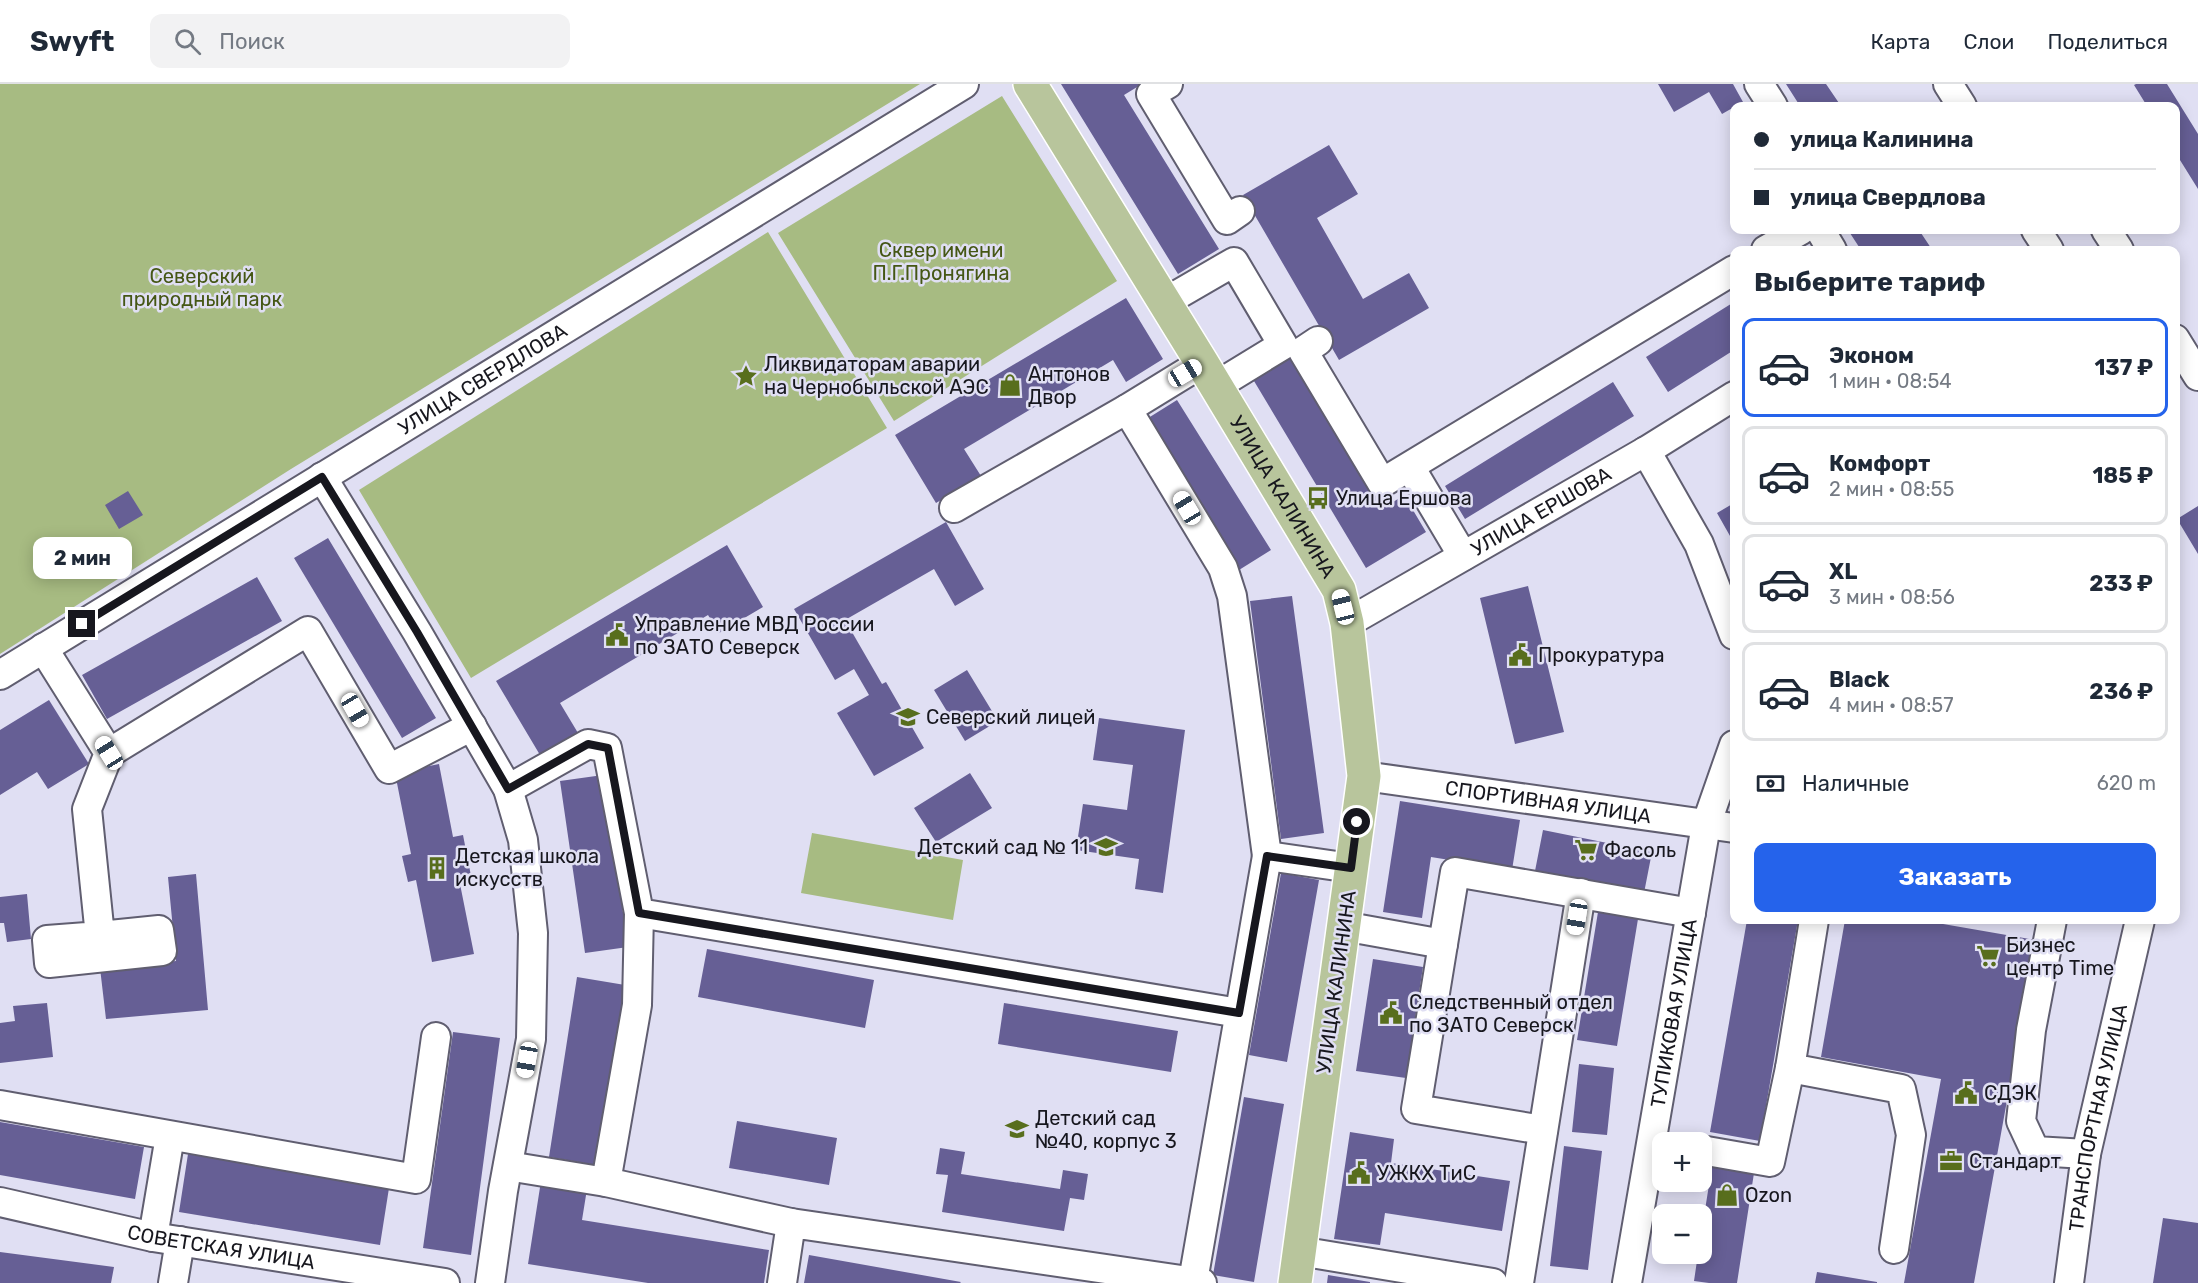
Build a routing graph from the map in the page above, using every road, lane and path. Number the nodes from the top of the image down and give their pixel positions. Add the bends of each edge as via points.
1 (964, 84) edge
2 (1030, 84) edge
3 (1760, 84) edge
4 (1948, 84) edge
5 (1165, 85) edge
6 (1771, 102) edge
7 (1959, 102) edge
8 (1240, 211) dead end
9 (1794, 234) edge
10 (1773, 246) edge
11 (1730, 272) edge
12 (1165, 302) junction
13 (1318, 341) dead end
14 (2180, 347) edge
15 (1209, 374) junction
16 (2198, 376) edge
17 (1730, 398) edge
18 (1127, 409) junction
19 (1646, 451) junction
20 (1410, 466) junction
21 (322, 477) junction
22 (954, 508) dead end
23 (1463, 556) junction
24 (1347, 623) junction
25 (1730, 625) edge
26 (43, 648) junction
27 (0, 675) edge
28 (472, 726) junction
29 (109, 753) junction
30 (1730, 756) edge
31 (1364, 776) junction
32 (508, 789) junction
33 (1706, 825) junction
34 (1730, 828) edge
35 (1267, 856) junction
36 (1351, 868) junction
37 (1581, 893) junction
38 (639, 913) junction
39 (1691, 913) junction
40 (1813, 924) edge
41 (2051, 924) edge
42 (2139, 924) edge
43 (1343, 926) junction
44 (100, 936) dead end
45 (1443, 944) junction
46 (1239, 1013) junction
47 (436, 1037) dead end
48 (1790, 1068) junction
49 (0, 1104) edge
50 (1543, 1130) junction
51 (1659, 1132) edge
52 (170, 1136) junction
53 (1712, 1152) edge
54 (2086, 1154) junction
55 (508, 1166) junction
56 (1652, 1169) edge
57 (606, 1182) junction
58 (0, 1202) edge
59 (791, 1223) junction
60 (166, 1239) junction
61 (1894, 1249) dead end
62 (1299, 1251) junction
63 (1397, 1275) edge
64 (1197, 1282) edge
65 (173, 1283) edge
66 (446, 1283) edge
67 (490, 1283) edge
68 (782, 1283) edge
69 (1294, 1283) edge
70 (1493, 1283) edge
71 (1519, 1283) edge
72 (1627, 1283) edge
73 (2069, 1283) edge

1 - 21 street, УЛИЦА СВЕРДЛОВА
2 - 12 main road, УЛИЦА КАЛИНИНА
3 - 6 street
4 - 7 street
5 - 8 street via 1151,94 1227,220
9 - 10 street
11 - 20 street
12 - 15 main road, УЛИЦА КАЛИНИНА
12 - 15 street via 1234,262 1283,345
13 - 20 street via 1303,351 1382,483
14 - 16 street
15 - 18 street
15 - 24 main road, УЛИЦА КАЛИНИНА via 1339,590
17 - 19 street, УЛИЦА ЕРШОВА
18 - 22 street
18 - 35 street via 1222,568 1232,596
19 - 23 street, УЛИЦА ЕРШОВА
19 - 25 street via 1699,544
20 - 23 street
21 - 26 street, УЛИЦА СВЕРДЛОВА
21 - 28 street
23 - 24 street, УЛИЦА ЕРШОВА
24 - 31 main road, УЛИЦА КАЛИНИНА
26 - 27 street, УЛИЦА СВЕРДЛОВА
26 - 29 street
28 - 29 street via 389,769 308,631
28 - 32 street
29 - 44 street via 87,809
30 - 33 street, ТУПИКОВАЯ УЛИЦА
31 - 33 street, СПОРТИВНАЯ УЛИЦА
31 - 36 main road, УЛИЦА КАЛИНИНА
32 - 38 street via 588,744 608,748
32 - 55 street via 523,840 533,933 531,1039
33 - 34 street, СПОРТИВНАЯ УЛИЦА
33 - 39 street, ТУПИКОВАЯ УЛИЦА
35 - 36 street
35 - 46 street
36 - 43 main road, УЛИЦА КАЛИНИНА
37 - 39 street
37 - 45 street via 1455,872
37 - 50 street
38 - 46 street
38 - 57 street via 637,1005
39 - 51 street, ТУПИКОВАЯ УЛИЦА
40 - 48 street
41 - 54 street via 2031,1030 2021,1121 2036,1151
42 - 54 street, ТРАНСПОРТНАЯ УЛИЦА
43 - 45 street
43 - 62 main road, УЛИЦА КАЛИНИНА
45 - 50 street via 1416,1109
46 - 64 street
47 - 52 street via 416,1179
48 - 53 street via 1770,1162
48 - 61 street via 1901,1089 1911,1135
49 - 52 street
50 - 71 street
52 - 60 street
54 - 73 street, ТРАНСПОРТНАЯ УЛИЦА
55 - 57 street
55 - 67 street
56 - 72 street, ТУПИКОВАЯ УЛИЦА
57 - 59 street
58 - 60 street, СОВЕТСКАЯ УЛИЦА
59 - 64 street
59 - 68 street
60 - 65 street
60 - 66 street, СОВЕТСКАЯ УЛИЦА
62 - 63 street
62 - 69 main road, УЛИЦА КАЛИНИНА
63 - 70 street

